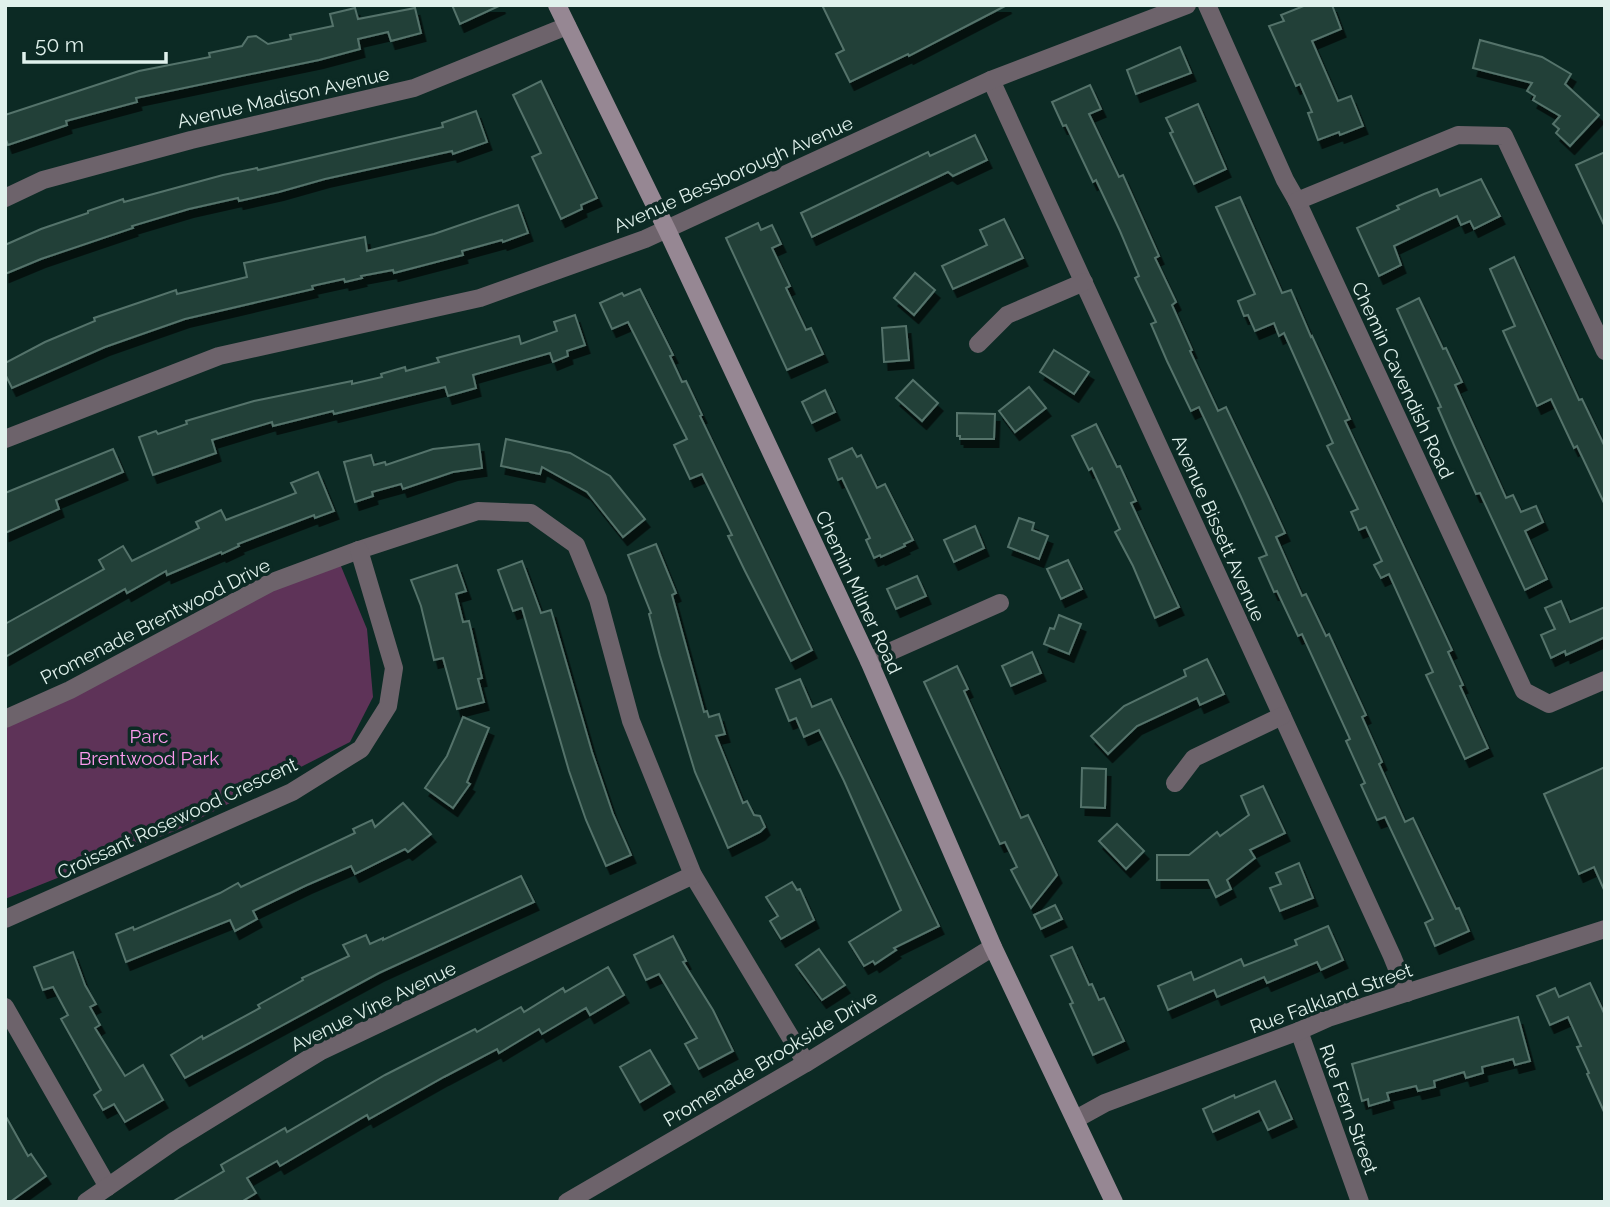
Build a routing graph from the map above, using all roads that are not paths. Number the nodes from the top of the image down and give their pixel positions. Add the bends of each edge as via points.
1 (557, 5) edge
2 (1187, 5) edge
3 (1207, 5) edge
4 (567, 26) junction
5 (991, 80) junction
6 (5, 198) edge
7 (1297, 201) junction
8 (667, 230) junction
9 (1084, 282) junction
10 (978, 344) dead end
11 (1605, 351) edge
12 (5, 439) edge
13 (359, 550) junction
14 (1000, 603) dead end
15 (869, 661) junction
16 (1605, 680) edge
17 (1282, 716) junction
18 (5, 719) edge
19 (1175, 783) dead end
20 (693, 875) junction
21 (5, 919) edge
22 (1605, 929) edge
23 (993, 947) junction
24 (1407, 993) junction
25 (5, 1007) edge
26 (1299, 1031) junction
27 (806, 1063) junction
28 (1076, 1119) junction
29 (108, 1187) junction
30 (86, 1202) edge
31 (567, 1202) edge
32 (1114, 1202) edge
33 (1360, 1202) edge

1 - 4 street, Chemin Milner Road
2 - 5 street, Avenue Bessborough Avenue
3 - 7 street, Chemin Cavendish Road
4 - 6 street, Avenue Madison Avenue via 414,88 191,140 43,180
4 - 8 street, Chemin Milner Road
5 - 8 street, Avenue Bessborough Avenue
5 - 9 street, Avenue Bissett Avenue
7 - 11 street via 1458,135 1504,136
7 - 16 street, Chemin Cavendish Road via 1524,691 1549,704
8 - 12 street, Avenue Bessborough Avenue via 480,298 219,356
8 - 15 street, Chemin Milner Road
9 - 10 street via 1007,315
9 - 17 street, Avenue Bissett Avenue
13 - 18 street, Promenade Brentwood Drive via 270,583
13 - 20 street, Promenade Brentwood Drive via 478,510 531,513 576,545 598,599 631,721
13 - 21 street, Croissant Rosewood Crescent via 394,668 388,706 361,749 292,792
14 - 15 street
15 - 23 street, Chemin Milner Road
17 - 19 street via 1194,758
17 - 24 street, Avenue Bissett Avenue
20 - 27 street, Promenade Brentwood Drive
20 - 29 street, Avenue Vine Avenue via 321,1051
22 - 24 street, Rue Falkland Street
23 - 27 street, Promenade Brookside Drive
23 - 28 street, Chemin Milner Road
24 - 26 street, Rue Falkland Street
25 - 29 street
26 - 28 street, Rue Falkland Street via 1105,1103
26 - 33 street, Rue Fern Street
27 - 31 street, Promenade Brookside Drive
28 - 32 street, Chemin Milner Road
29 - 30 street, Avenue Vine Avenue

